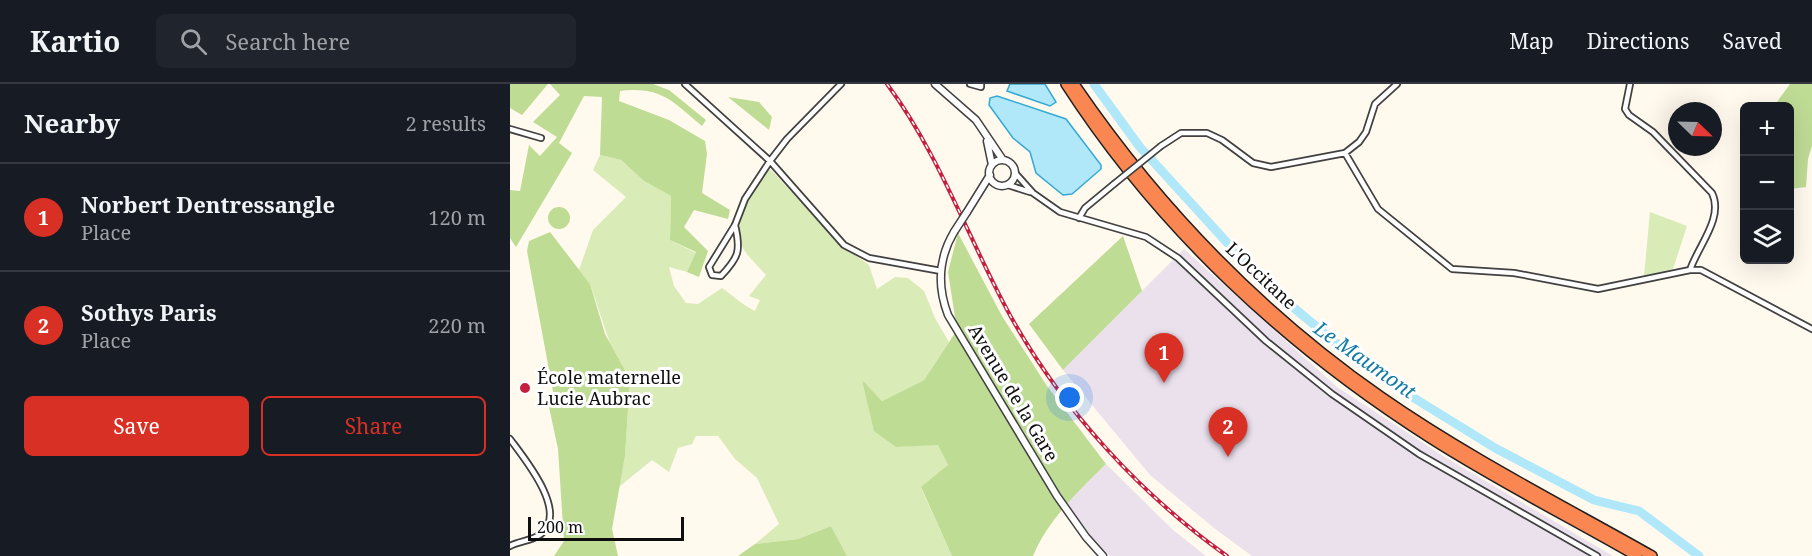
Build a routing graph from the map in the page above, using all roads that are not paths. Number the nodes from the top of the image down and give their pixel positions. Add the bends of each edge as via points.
1 (685, 84) edge
2 (841, 84) edge
3 (935, 84) edge
4 (970, 84) edge
5 (981, 84) edge
6 (1066, 84) edge
7 (1074, 84) edge
8 (1397, 84) edge
9 (1630, 84) edge
10 (510, 129) edge
11 (986, 137) junction
12 (541, 138) dead end
13 (1345, 153) junction
14 (1003, 160) junction
15 (770, 161) junction
16 (992, 165) junction
17 (1016, 174) junction
18 (990, 175) junction
19 (996, 184) junction
20 (1008, 185) junction
21 (1033, 193) junction
22 (978, 196) junction
23 (1079, 218) junction
24 (735, 225) junction
25 (1690, 270) junction
26 (941, 271) junction
27 (1812, 329) edge
28 (510, 439) edge
29 (510, 546) edge
30 (1103, 556) edge
31 (1597, 556) edge
32 (1637, 556) edge
33 (1652, 556) edge

1 - 15 street
2 - 15 street
3 - 11 street via 976,120
4 - 5 street
6 - 32 highway, L'Occitane via 1127,168 1185,236 1301,345 1434,441
7 - 33 highway, L'Occitane via 1097,118 1184,223 1304,338 1428,428
8 - 13 street via 1374,105 1366,132
9 - 25 street via 1625,109 1629,116 1653,132 1712,193 1716,202 1714,219
10 - 12 street
11 - 14 street
11 - 16 street
13 - 23 street, bridge via 1271,167 1253,163 1206,133 1181,133 1084,208
13 - 25 street via 1378,208 1452,269 1514,273 1598,289
14 - 16 street
14 - 17 street via 1011,163
15 - 24 street via 745,200
15 - 26 street via 844,245 869,258
16 - 18 street
17 - 20 street
17 - 21 street
18 - 19 street
18 - 22 street, Avenue de la Gare
19 - 20 street
19 - 22 street
20 - 21 street
21 - 23 street via 1048,206
22 - 26 street, Avenue de la Gare, bridge via 954,232
23 - 31 street via 1146,237 1178,258 1266,341 1332,394 1419,454
24 - 24 street via 713,257 709,267 712,275 721,276 737,256
25 - 27 street via 1714,276
26 - 30 street, Avenue de la Gare via 941,292 955,326 1057,496
28 - 29 street via 534,472 550,510 549,524 541,534

